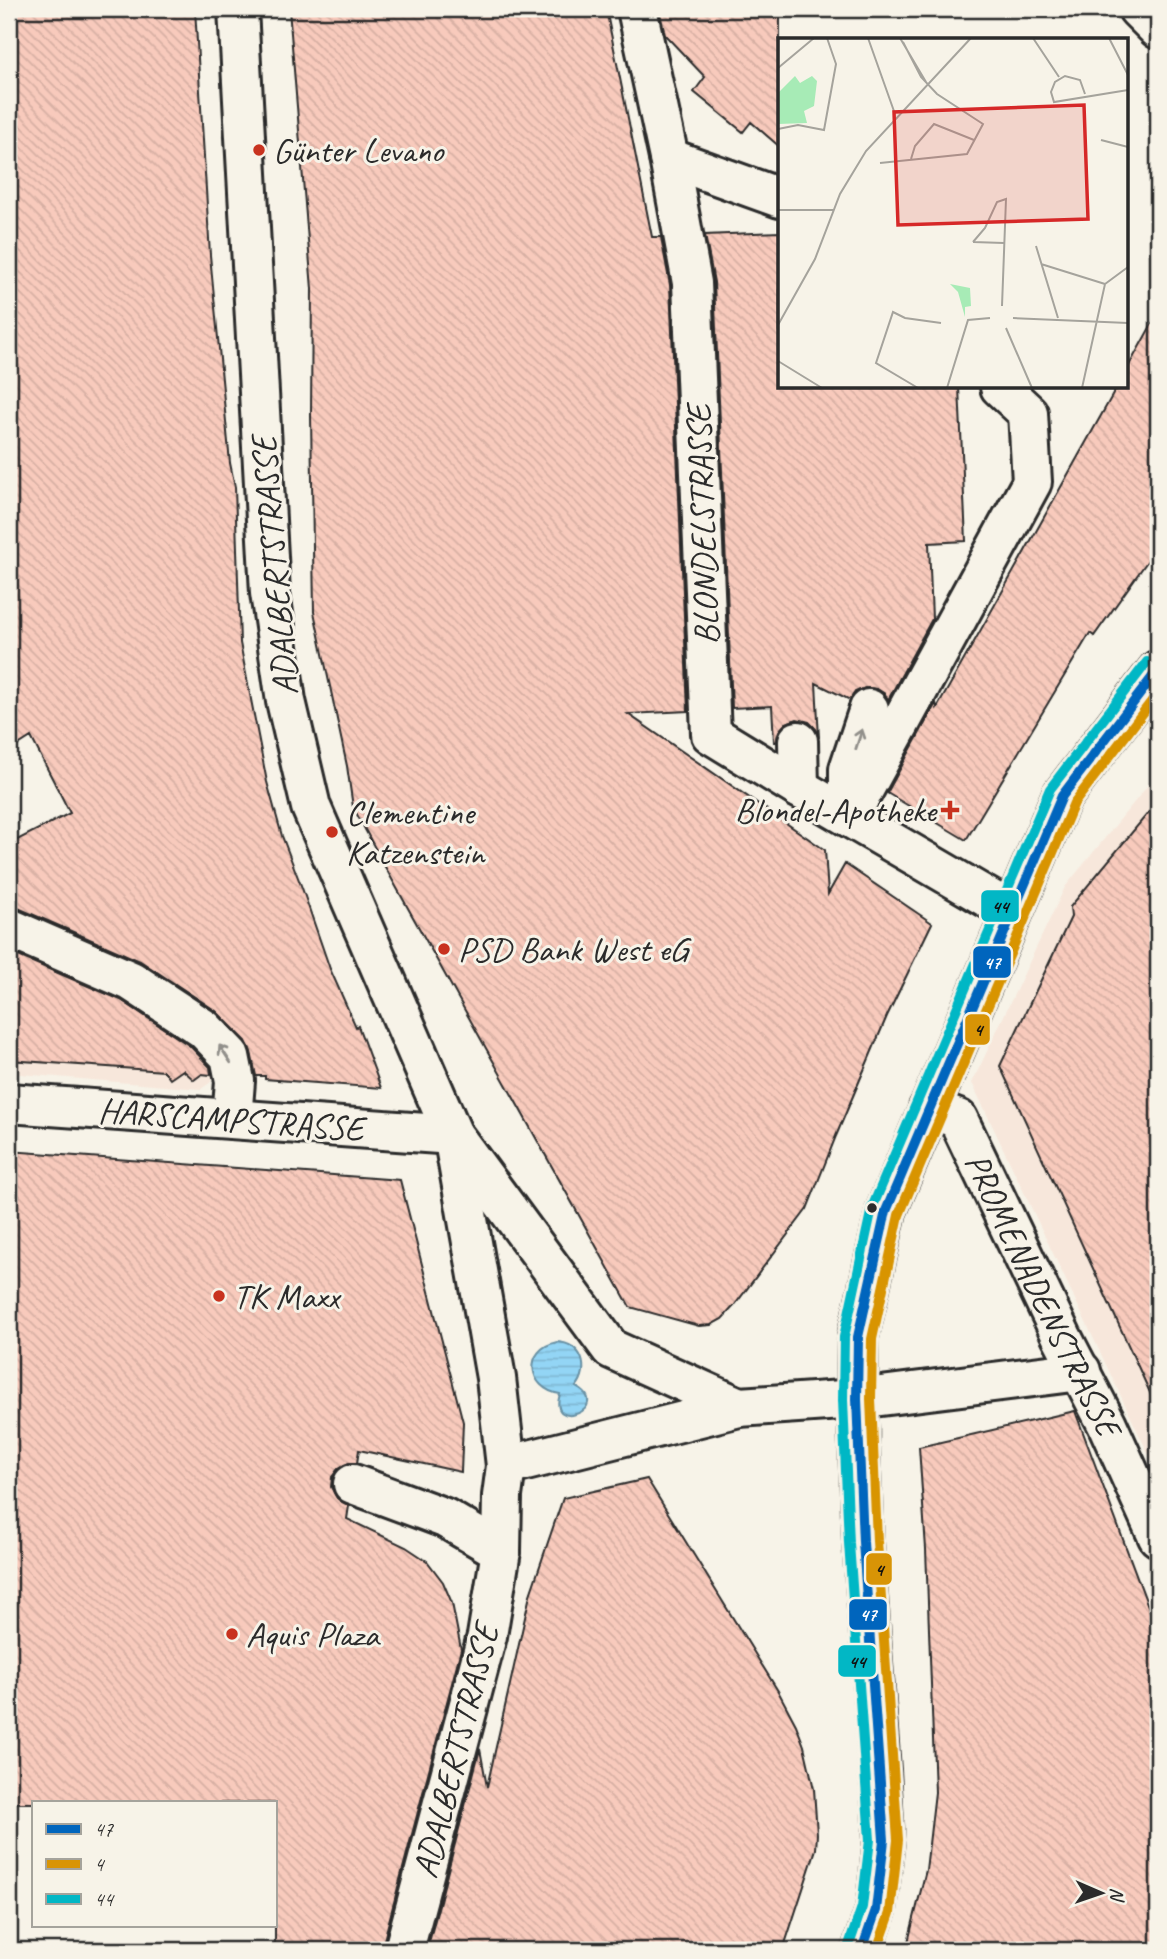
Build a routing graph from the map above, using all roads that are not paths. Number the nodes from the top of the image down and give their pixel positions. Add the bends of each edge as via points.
1 (238, 9) edge
2 (637, 9) edge
3 (669, 159) junction
4 (778, 197) edge
5 (1001, 388) edge
6 (1158, 670) edge
7 (869, 709) dead end
8 (798, 741) dead end
9 (799, 788) junction
10 (849, 817) junction
11 (1012, 912) junction
12 (9, 928) edge
13 (9, 1103) edge
14 (929, 1108) junction
15 (232, 1119) junction
16 (453, 1135) junction
17 (1080, 1371) junction
18 (857, 1399) junction
19 (739, 1407) junction
20 (506, 1466) junction
21 (353, 1484) dead end
22 (1158, 1538) edge
23 (500, 1551) junction
24 (404, 1950) edge
25 (862, 1950) edge

1 - 16 street, ADALBERTSTRASSE via 270,593 286,701 312,807
2 - 3 street, BLONDELSTRASSE
3 - 4 street
3 - 9 street, BLONDELSTRASSE via 692,283 711,734
5 - 10 street via 1028,413 1032,482
6 - 11 street via 1062,796
10 -> 7 street via 849,769
8 - 9 street
9 - 10 street, BLONDELSTRASSE
10 - 11 street, BLONDELSTRASSE
11 - 14 street
15 -> 12 street via 230,1056 204,1029 131,981
13 - 15 street, HARSCAMPSTRASSE
14 - 17 street, PROMENADENSTRASSE via 958,1119
14 - 18 street via 886,1210 858,1337
15 - 16 street, HARSCAMPSTRASSE
16 - 19 street, ADALBERTSTRASSE via 611,1349
16 - 20 street, ADALBERTSTRASSE via 496,1378
17 - 18 street
17 - 22 street, PROMENADENSTRASSE
18 - 19 street
18 - 25 street via 884,1840 876,1910
19 - 20 street
20 - 23 street, ADALBERTSTRASSE
21 - 23 street via 445,1518
23 - 24 street, ADALBERTSTRASSE via 487,1636

